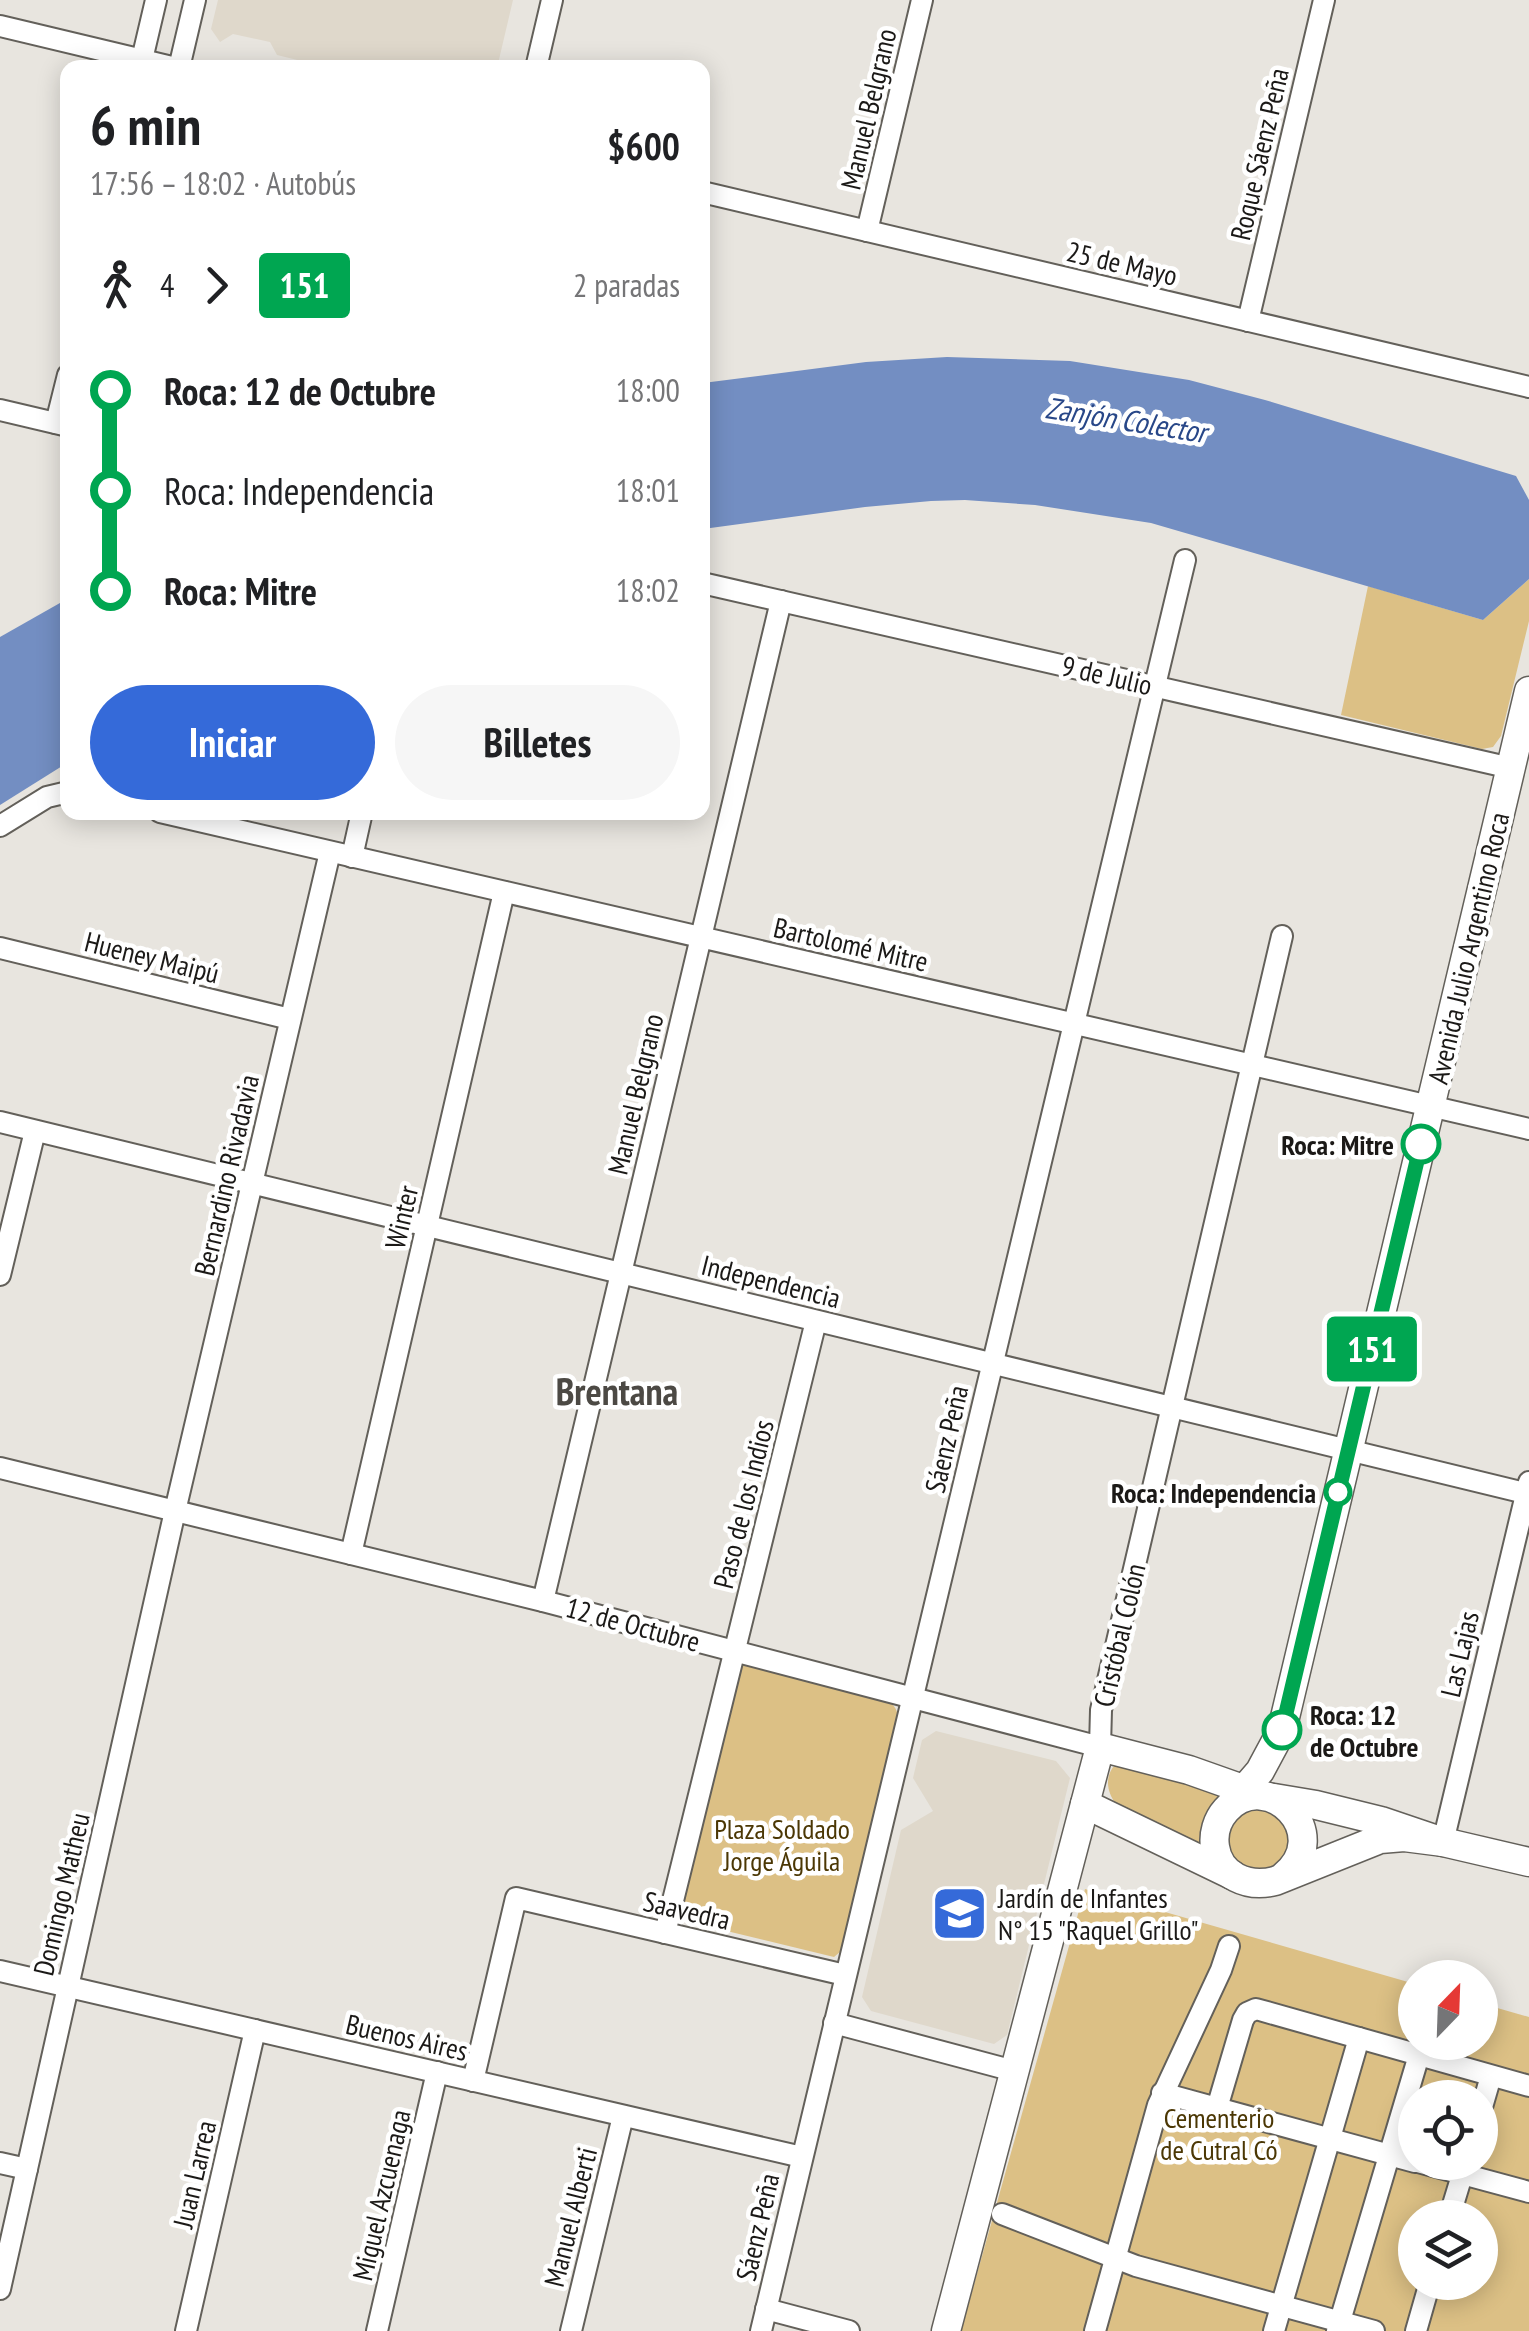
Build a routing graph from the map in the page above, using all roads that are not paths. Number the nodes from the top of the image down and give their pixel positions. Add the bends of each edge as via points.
1 (156, 0) edge
2 (194, 0) edge
3 (552, 0) edge
4 (922, 0) edge
5 (1324, 0) edge
6 (0, 26) edge
7 (130, 60) edge
8 (142, 60) edge
9 (179, 60) edge
10 (538, 60) edge
11 (710, 194) edge
12 (867, 231) junction
13 (1248, 321) junction
14 (1529, 387) edge
15 (0, 410) edge
16 (60, 424) edge
17 (1185, 560) dead end
18 (710, 585) edge
19 (780, 601) junction
20 (1155, 686) junction
21 (1529, 691) edge
22 (1518, 770) edge
23 (60, 793) edge
24 (194, 820) edge
25 (360, 820) edge
26 (0, 826) edge
27 (330, 852) junction
28 (352, 857) junction
29 (504, 892) junction
30 (1282, 936) dead end
31 (700, 938) junction
32 (0, 948) edge
33 (290, 1019) junction
34 (1074, 1024) junction
35 (1252, 1065) junction
36 (1430, 1106) junction
37 (0, 1122) edge
38 (1529, 1129) edge
39 (35, 1130) junction
40 (252, 1184) junction
41 (427, 1226) junction
42 (621, 1273) junction
43 (0, 1275) edge
44 (816, 1321) junction
45 (992, 1364) junction
46 (1172, 1407) junction
47 (1348, 1450) junction
48 (0, 1468) edge
49 (1528, 1489) edge
50 (175, 1511) junction
51 (351, 1554) junction
52 (543, 1601) junction
53 (735, 1651) junction
54 (912, 1698) junction
55 (1282, 1730) junction
56 (1100, 1746) junction
57 (1265, 1801) junction
58 (1085, 1804) junction
59 (1443, 1842) junction
60 (1529, 1862) edge
61 (1232, 1875) junction
62 (1283, 1877) junction
63 (666, 1933) junction
64 (1229, 1946) dead end
65 (0, 1971) edge
66 (845, 1975) junction
67 (68, 1987) junction
68 (834, 2023) junction
69 (255, 2030) junction
70 (1359, 2038) junction
71 (1398, 2049) edge
72 (1418, 2060) edge
73 (1436, 2060) edge
74 (1014, 2071) junction
75 (437, 2072) junction
76 (1492, 2076) junction
77 (1491, 2080) edge
78 (474, 2081) junction
79 (1529, 2086) edge
80 (1162, 2093) junction
81 (1217, 2108) junction
82 (623, 2116) junction
83 (1330, 2139) junction
84 (1389, 2155) junction
85 (802, 2157) junction
86 (1398, 2157) edge
87 (0, 2163) edge
88 (27, 2169) junction
89 (1496, 2180) edge
90 (1529, 2192) edge
91 (1002, 2214) dead end
92 (1115, 2258) junction
93 (0, 2290) edge
94 (1425, 2300) edge
95 (1281, 2305) junction
96 (766, 2309) junction
97 (1339, 2326) edge
98 (186, 2331) edge
99 (377, 2331) edge
100 (571, 2331) edge
101 (761, 2331) edge
102 (850, 2331) edge
103 (946, 2331) edge
104 (1095, 2331) edge
105 (1274, 2331) edge
106 (1374, 2331) edge
107 (1416, 2331) edge

1 - 8 street
2 - 9 street
3 - 10 street
4 - 12 street, Manuel Belgrano
5 - 13 street, Roque Sáenz Peña
6 - 7 street
11 - 12 street, 25 de Mayo
12 - 13 street, 25 de Mayo
13 - 14 street, 25 de Mayo
15 - 16 street
17 - 20 street, Sáenz Peña
18 - 19 street, 9 de Julio
19 - 20 street, 9 de Julio
19 - 31 street, Manuel Belgrano
20 - 22 street, 9 de Julio
20 - 34 street, Sáenz Peña
21 - 22 main road, Avenida Julio Argentino Roca
22 - 36 main road, Avenida Julio Argentino Roca
23 - 26 street
24 - 27 street, Bartolomé Mitre
25 - 28 street
27 - 28 street, Bartolomé Mitre
27 - 33 street, Bernardino Rivadavia
28 - 29 street, Bartolomé Mitre
29 - 31 street, Bartolomé Mitre
29 - 41 street, Winter
30 - 35 street, Cristóbal Colón
31 - 34 street, Bartolomé Mitre
31 - 42 street, Manuel Belgrano
32 - 33 street, Hueney Maipú
33 - 40 street, Bernardino Rivadavia
34 - 35 street, Bartolomé Mitre
34 - 45 street, Sáenz Peña
35 - 36 street, Bartolomé Mitre
35 - 46 street, Cristóbal Colón
36 - 38 street, Bartolomé Mitre
36 - 47 main road, Avenida Julio Argentino Roca
37 - 39 street, Independencia
39 - 40 street, Independencia
39 - 43 street
40 - 41 street, Independencia
40 - 50 street, Bernardino Rivadavia
41 - 42 street, Independencia
41 - 51 street, Winter
42 - 44 street, Independencia
42 - 52 street, Manuel Belgrano
44 - 45 street, Independencia
44 - 53 street, Paso de los Indios
45 - 46 street, Independencia
45 - 54 street, Sáenz Peña
46 - 47 street, Independencia
46 - 56 street, Cristóbal Colón via 1101,1710
47 - 49 street, Independencia
47 - 55 main road, Avenida Julio Argentino Roca
48 - 50 street, 12 de Octubre
49 - 59 street, Las Lajas
50 - 51 street, 12 de Octubre
50 - 67 street, Domingo Matheu
51 - 52 street, 12 de Octubre
52 - 53 street, 12 de Octubre
53 - 54 street, 12 de Octubre
53 - 63 street, Paso de los Indios
54 - 56 street, 12 de Octubre
54 - 66 street, Sáenz Peña
55 - 57 main road, Avenida Julio Argentino Roca via 1266,1762
55 - 57 main road, Avenida Julio Argentino Roca via 1282,1774
56 - 57 main road, 12 de Octubre via 1188,1770
56 - 58 main road, Cristóbal Colón
57 - 59 main road, 12 de Octubre via 1382,1821
57 - 61 main road via 1224,1812 1216,1828 1214,1846
57 - 62 main road via 1302,1830 1296,1864
58 - 61 main road, 12 de Octubre
58 - 74 main road, Cristóbal Colón
59 - 60 main road, 12 de Octubre
59 - 62 main road, 12 de Octubre via 1388,1838
61 - 62 main road, 12 de Octubre via 1257,1884
63 - 66 street, Saavedra
63 - 78 street, Saavedra via 516,1898
64 - 80 street
65 - 67 street, Buenos Aires
66 - 68 street, Sáenz Peña
67 - 69 street, Buenos Aires
67 - 88 street, Domingo Matheu
68 - 74 street
68 - 85 street, Sáenz Peña
69 - 75 street, Buenos Aires
69 - 98 street, Juan Larrea
70 - 71 street
70 - 81 street via 1250,2011
70 - 83 street
72 - 84 street
73 - 76 street
74 - 103 main road, Cristóbal Colón
75 - 78 street, Buenos Aires
75 - 99 street, Miguel Azcuenaga
76 - 77 street
76 - 79 street
78 - 82 street, Buenos Aires
80 - 81 street
80 - 92 street
81 - 83 street
82 - 85 street, Buenos Aires
82 - 100 street, Manuel Alberti
83 - 84 street
83 - 95 street
84 - 86 street
84 - 97 street
85 - 96 street, Sáenz Peña
87 - 88 street
88 - 93 street, Domingo Matheu
89 - 90 street
91 - 92 street
92 - 95 street
92 - 104 street
94 - 107 street
95 - 97 street
95 - 105 street
96 - 101 street, Sáenz Peña
96 - 102 street
97 - 106 street

